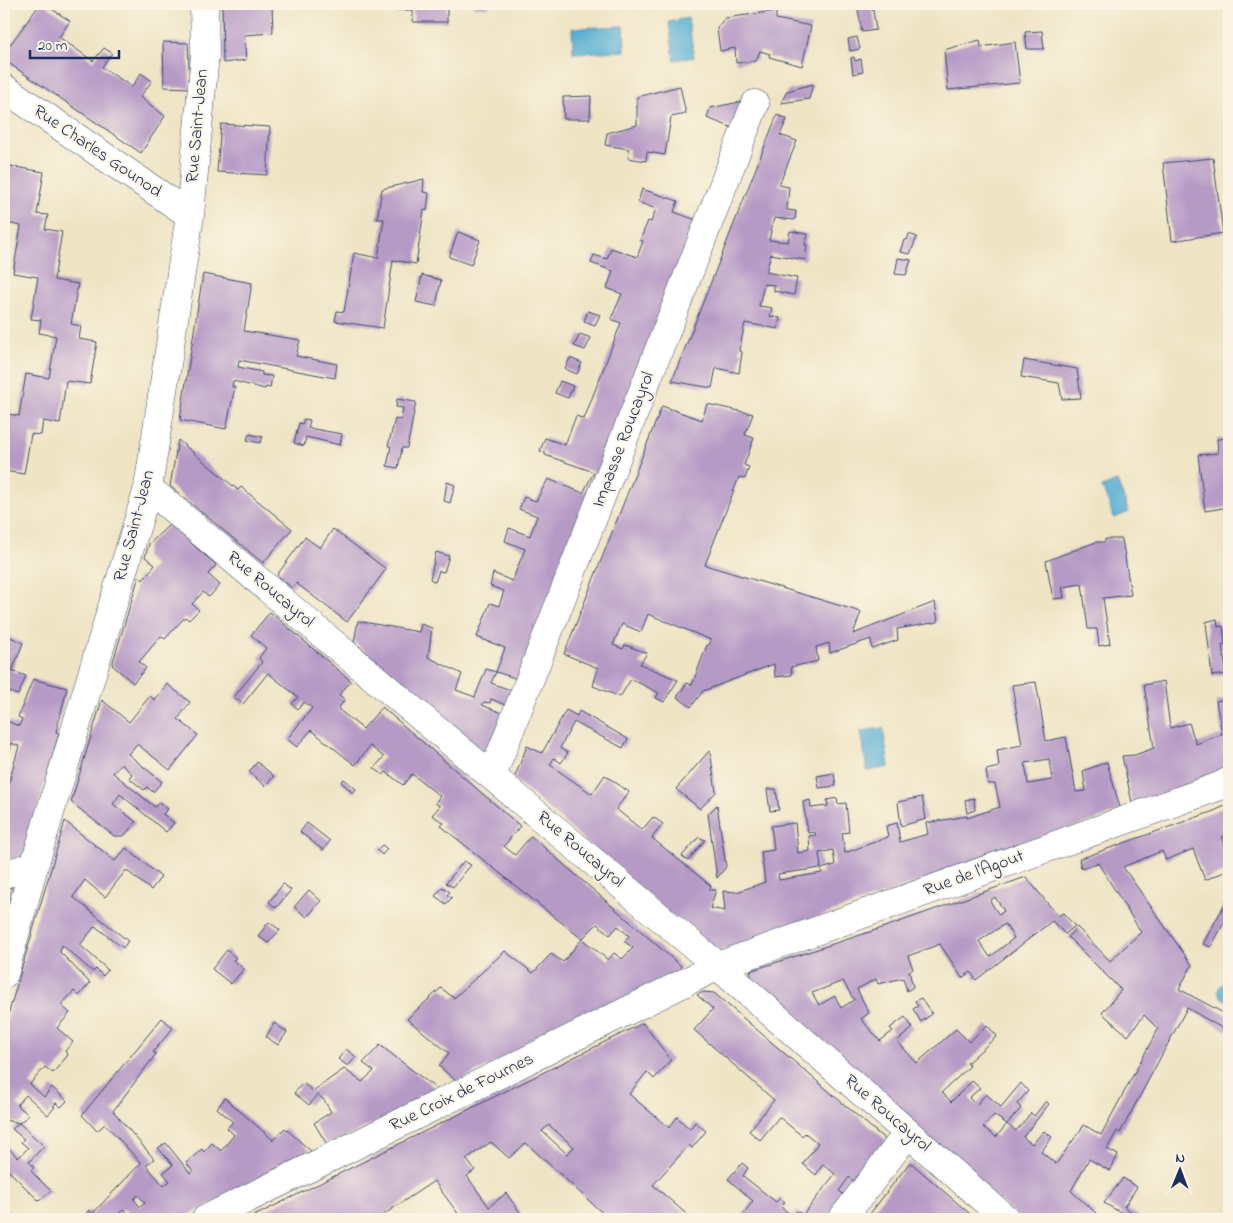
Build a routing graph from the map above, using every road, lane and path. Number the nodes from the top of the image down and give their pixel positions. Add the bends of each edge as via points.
1 (204, 4) edge
2 (4, 88) edge
3 (755, 104) dead end
4 (190, 215) junction
5 (148, 488) junction
6 (492, 776) junction
7 (1229, 780) edge
8 (34, 866) junction
9 (4, 874) edge
10 (718, 966) junction
11 (4, 974) edge
12 (908, 1133) junction
13 (206, 1219) edge
14 (842, 1219) edge
15 (1006, 1219) edge

1 - 4 street, Rue Saint-Jean via 205,54
2 - 4 street, Rue Charles Gounod
3 - 6 street, Impasse Roucayrol
4 - 5 street, Rue Saint-Jean
5 - 6 street, Rue Roucayrol
5 - 8 street, Rue Saint-Jean
6 - 10 street, Rue Roucayrol
7 - 10 street, Rue de l'Agout
8 - 9 street
8 - 11 street, Rue Saint-Jean
10 - 12 street, Rue Roucayrol
10 - 13 street, Rue Croix de Fournes
12 - 14 street
12 - 15 street, Rue Roucayrol

